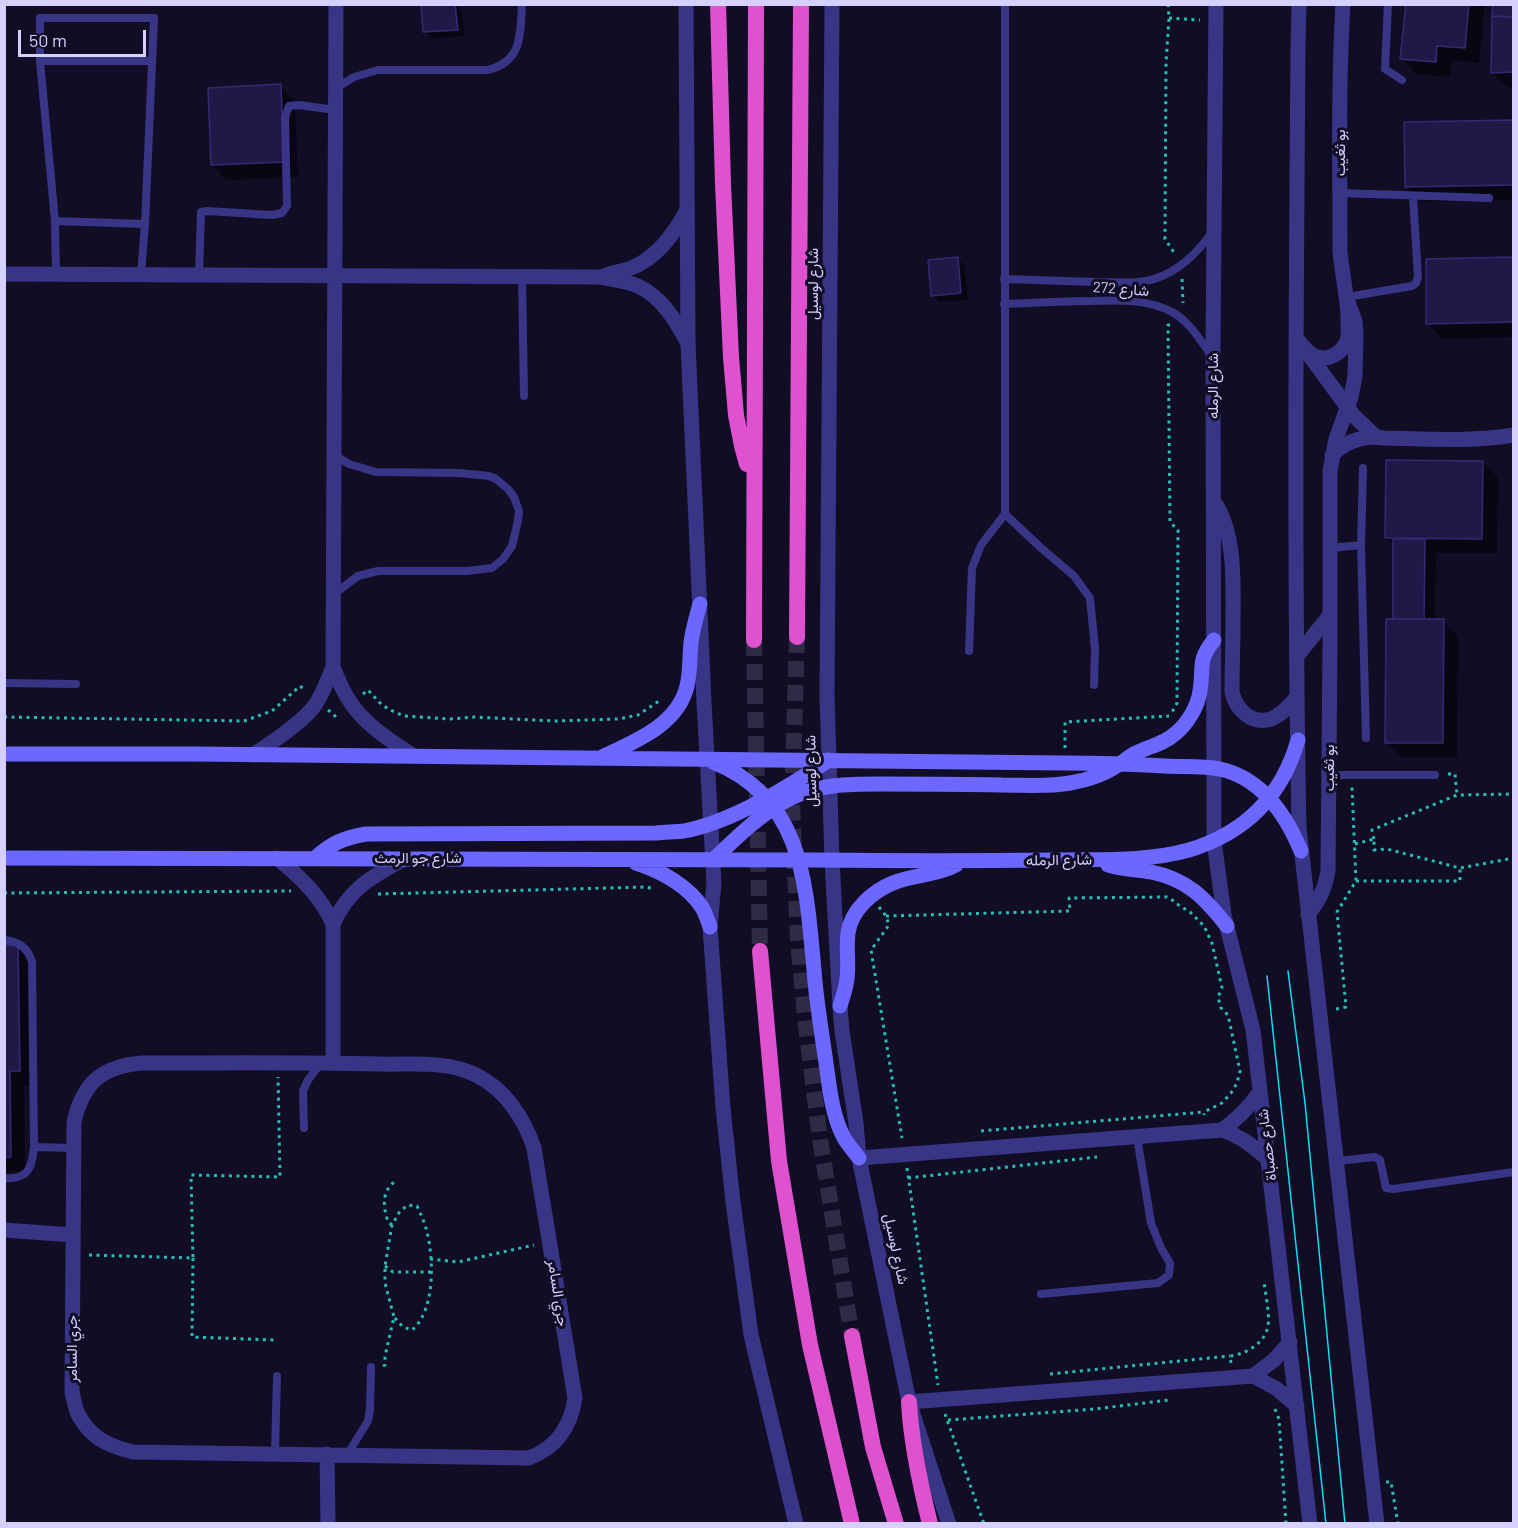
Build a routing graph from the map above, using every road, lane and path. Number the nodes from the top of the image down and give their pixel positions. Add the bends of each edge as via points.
1 (336, 4) edge
2 (522, 4) edge
3 (686, 4) edge
4 (718, 4) edge
5 (756, 4) edge
6 (801, 4) edge
7 (832, 4) edge
8 (1005, 4) edge
9 (1168, 4) edge
10 (1216, 4) edge
11 (1299, 4) edge
12 (1343, 4) edge
13 (1388, 4) edge
14 (1169, 18) junction
15 (1215, 20) junction
16 (152, 61) junction
17 (40, 62) junction
18 (1402, 80) dead end
19 (335, 88) junction
20 (335, 110) junction
21 (1340, 194) junction
22 (1413, 196) junction
23 (1489, 198) dead end
24 (687, 210) junction
25 (55, 221) junction
26 (145, 224) junction
27 (1214, 229) junction
28 (1182, 264) junction
29 (4, 274) edge
30 (56, 274) junction
31 (141, 275) junction
32 (199, 275) junction
33 (334, 276) junction
34 (522, 276) junction
35 (600, 277) junction
36 (1004, 279) junction
37 (1347, 300) junction
38 (1004, 304) junction
39 (1183, 320) junction
40 (1296, 338) junction
41 (688, 344) junction
42 (1307, 352) junction
43 (1213, 358) junction
44 (524, 396) dead end
45 (1347, 407) junction
46 (1514, 435) edge
47 (1376, 437) junction
48 (1332, 454) junction
49 (334, 455) junction
50 (1363, 468) dead end
51 (753, 482) junction
52 (1214, 501) junction
53 (1005, 514) junction
54 (1361, 545) junction
55 (1330, 548) junction
56 (333, 594) junction
57 (700, 604) junction
58 (1330, 615) junction
59 (797, 637) tunnel mouth
60 (753, 639) tunnel mouth
61 (1214, 640) junction
62 (969, 651) dead end
63 (1297, 656) junction
64 (333, 667) junction
65 (4, 683) edge
66 (76, 684) dead end
67 (1094, 685) dead end
68 (300, 686) dead end
69 (368, 690) dead end
70 (1297, 697) junction
71 (682, 699) junction
72 (1169, 716) junction
73 (4, 717) edge
74 (1181, 728) junction
75 (1366, 738) dead end
76 (1298, 740) junction
77 (1514, 752) edge
78 (7, 753) edge
79 (253, 755) junction
80 (414, 756) junction
81 (598, 758) junction
82 (707, 760) junction
83 (829, 760) junction
84 (1064, 763) junction
85 (1120, 764) junction
86 (1213, 768) junction
87 (1329, 775) junction
88 (1352, 775) junction
89 (1435, 775) joint
90 (830, 786) junction
91 (1513, 794) edge
92 (1457, 795) junction
93 (1269, 799) junction
94 (770, 803) junction
95 (1514, 814) edge
96 (711, 823) junction
97 (1374, 839) junction
98 (1214, 841) junction
99 (1355, 844) junction
100 (1301, 851) junction
101 (4, 858) edge
102 (277, 858) junction
103 (315, 858) junction
104 (406, 858) junction
105 (1514, 858) edge
106 (625, 859) junction
107 (712, 860) junction
108 (798, 860) junction
109 (1095, 860) junction
110 (832, 861) junction
111 (961, 861) junction
112 (1460, 868) junction
113 (1356, 881) junction
114 (1190, 887) junction
115 (872, 896) junction
116 (1308, 915) junction
117 (886, 916) junction
118 (333, 924) junction
119 (1227, 926) junction
120 (710, 927) junction
121 (4, 940) edge
122 (760, 951) tunnel mouth
123 (840, 1006) junction
124 (1319, 1012) junction
125 (278, 1063) junction
126 (327, 1063) junction
127 (1260, 1092) junction
128 (1204, 1112) dead end
129 (304, 1128) dead end
130 (1222, 1130) junction
131 (972, 1132) dead end
132 (1137, 1137) junction
133 (34, 1147) junction
134 (74, 1148) junction
135 (905, 1156) junction
136 (1104, 1157) dead end
137 (860, 1158) junction
138 (1269, 1160) junction
139 (1337, 1161) junction
140 (1514, 1172) edge
141 (4, 1178) edge
142 (908, 1178) junction
143 (397, 1180) dead end
144 (392, 1225) junction
145 (4, 1230) edge
146 (73, 1235) junction
147 (550, 1242) junction
148 (73, 1254) junction
149 (193, 1258) junction
150 (430, 1259) junction
151 (385, 1266) junction
152 (431, 1272) junction
153 (1041, 1293) dead end
154 (393, 1317) junction
155 (852, 1336) tunnel mouth
156 (274, 1340) dead end
157 (1290, 1342) junction
158 (1230, 1356) dead end
159 (371, 1367) joint
160 (1043, 1374) dead end
161 (277, 1376) dead end
162 (1253, 1376) junction
163 (1177, 1399) dead end
164 (940, 1400) junction
165 (909, 1402) junction
166 (1273, 1403) dead end
167 (1297, 1406) junction
168 (947, 1420) junction
169 (275, 1454) junction
170 (327, 1454) junction
171 (346, 1455) junction
172 (328, 1524) edge
173 (796, 1524) edge
174 (852, 1524) edge
175 (896, 1524) edge
176 (930, 1524) edge
177 (949, 1524) edge
178 (984, 1524) edge
179 (1286, 1524) edge
180 (1310, 1524) edge
181 (1377, 1524) edge

1 - 19 street
2 - 19 lane via 519,45 511,58 497,68 378,70
3 - 24 street
4 - 51 highway via 727,287 736,415
5 - 51 highway
6 - 59 highway, شارع لوسيل
7 - 83 street, شارع لوسيل
8 - 36 lane
9 - 14 path
10 - 15 street, شارع الرمله
11 - 40 street, شارع الرمله
12 - 21 street, بو ثغيب
13 - 18 lane via 1385,69
14 - 15 path
14 - 28 path via 1165,239
15 - 27 street, شارع الرمله
16 - 17 lane
16 - 17 lane via 154,18 40,18
16 - 26 lane
17 - 25 lane
19 - 20 street
20 - 32 lane via 299,105 287,108 287,206 282,213 201,212
20 - 33 street
21 - 22 lane
21 - 37 street, بو ثغيب via 1341,267
22 - 23 lane
22 - 37 lane via 1416,283
24 - 35 street via 671,236 654,253 632,267
24 - 41 street
25 - 26 lane
25 - 30 lane
26 - 31 lane
27 - 28 lane, شارع 272
27 - 43 street, شارع الرمله
28 - 36 lane, شارع 272 via 1143,281
28 - 39 path
29 - 30 street
30 - 31 street
31 - 32 street
32 - 33 street
33 - 34 street
33 - 49 street
34 - 35 street
34 - 44 lane
35 - 41 street via 648,292 677,322
36 - 38 lane
37 - 42 street, بو ثغيب via 1348,337 1343,348 1326,358
37 - 45 street, بو ثغيب via 1354,321 1357,360
38 - 39 lane, شارع 272 via 1142,302
38 - 53 lane
39 - 43 lane, شارع 272
39 - 72 path via 1168,325 1170,522 1178,530 1177,703
40 - 42 street
40 - 63 street, شارع الرمله
41 - 57 street
42 - 45 street
43 - 52 street, شارع الرمله
45 - 47 street
45 - 48 street, بو ثغيب
46 - 47 street via 1472,439
47 - 48 street via 1351,441
48 - 55 street, بو ثغيب
49 - 56 street
49 - 56 lane via 376,472 489,476 508,489 519,511 512,546 492,568 378,571 358,576
50 - 54 lane
51 - 60 highway
52 - 61 street, شارع الرمله
52 - 70 street via 1230,544 1234,699 1247,715 1267,720 1285,710
53 - 62 lane via 981,544 972,568
53 - 67 lane via 1074,576 1090,598
54 - 55 lane
54 - 75 lane
55 - 58 street, بو ثغيب
56 - 64 street
57 - 71 main road
57 - 82 street
58 - 63 street
58 - 87 street, بو ثغيب
61 - 74 main road via 1203,657 1197,704
61 - 86 street, شارع الرمله
63 - 70 street, شارع الرمله
64 - 79 street via 312,709
64 - 80 street via 356,709 387,738
65 - 66 lane
68 - 73 path via 272,711 244,721
69 - 71 path via 381,704 404,716 450,719 618,719 638,715 669,691
70 - 76 street, شارع الرمله
71 - 81 main road via 656,729
72 - 74 path
72 - 84 path via 1065,722
74 - 85 main road via 1167,740
76 - 93 main road, شارع الرمله via 1286,772
76 - 100 street, شارع الرمله
77 - 91 path
78 - 79 main road
79 - 80 main road
80 - 81 main road
81 - 82 main road
82 - 83 main road
82 - 94 main road via 739,775
82 - 96 street
83 - 84 main road
83 - 90 street, شارع لوسيل
83 - 94 main road via 788,786
84 - 85 main road
85 - 86 main road
85 - 90 main road via 1089,778 1055,785
86 - 93 main road via 1245,779
86 - 98 street, شارع حصباة
87 - 88 lane
87 - 116 street, بو ثغيب via 1328,871 1321,897
88 - 89 lane
88 - 99 path
89 - 92 path via 1455,774
90 - 94 main road
90 - 110 street, شارع لوسيل
91 - 92 path
91 - 95 path
92 - 97 path via 1372,830
93 - 98 main road, شارع الرمله via 1244,823
93 - 100 main road via 1293,830
94 - 96 main road
94 - 107 main road
94 - 108 main road via 789,833
96 - 103 main road via 656,833 366,834 336,842
96 - 107 street
97 - 99 path
97 - 112 path via 1374,850 1387,849
98 - 109 main road, شارع الرمله via 1172,854
98 - 119 street, شارع حصباة
99 - 113 path
100 - 116 street
101 - 102 main road, شارع جو الرمث
102 - 103 main road, شارع جو الرمث
102 - 118 street via 312,890
103 - 104 main road, شارع جو الرمث
104 - 106 main road, شارع جو الرمث
104 - 118 street via 359,886 342,905
105 - 112 path
106 - 107 main road, شارع جو الرمث
106 - 120 main road via 668,877 687,891 702,908
107 - 108 main road, شارع جو الرمث
107 - 120 street
108 - 110 main road, شارع جو الرمث
108 - 137 main road via 809,912 832,1103 843,1136
109 - 111 main road, شارع الرمله
109 - 114 main road via 1166,876
110 - 111 main road, شارع الرمله
110 - 123 street, شارع لوسيل
111 - 115 main road via 945,870 893,883
112 - 113 path via 1460,881
113 - 124 path via 1337,912 1347,1007
114 - 117 path via 1177,904 1167,897 1069,898 1070,911
114 - 119 main road
115 - 117 path
115 - 123 main road via 851,922 847,981
116 - 124 street
117 - 135 path via 889,925 871,950
118 - 126 street
119 - 127 street, شارع حصباة via 1253,1030
120 - 173 street via 723,1108 751,1335
121 - 133 lane via 24,947 32,962
122 - 174 highway via 779,1161 810,1345
123 - 137 street, شارع لوسيل
124 - 139 street
125 - 126 street, جري السامر
125 - 134 street, جري السامر via 141,1063 117,1068 92,1082 84,1093 74,1122
125 - 149 path via 280,1177 191,1175
126 - 129 lane via 308,1080 303,1091
126 - 147 street, جري السامر via 449,1065 489,1082 508,1100 529,1131
127 - 130 street via 1247,1110
127 - 138 street, شارع حصباة
128 - 131 path
130 - 132 street
130 - 138 street via 1248,1142
132 - 135 street
132 - 153 lane via 1151,1223 1170,1263 1169,1275 1158,1283
133 - 134 lane
133 - 141 lane via 28,1171 20,1177
134 - 146 street, جري السامر
135 - 137 street
135 - 142 path
136 - 142 path
137 - 165 street, شارع لوسيل
138 - 157 street, شارع حصباة
139 - 140 lane via 1380,1160 1386,1188 1393,1189
139 - 181 street
142 - 164 path
143 - 144 path via 385,1194 383,1204
144 - 150 path via 400,1211 408,1205 417,1206 427,1232
144 - 151 path
145 - 146 street
146 - 148 street, جري السامر
147 - 150 path via 458,1262
147 - 171 street, جري السامر via 575,1398 570,1420 559,1437 528,1458
148 - 149 path
148 - 169 street, جري السامر via 72,1392 78,1415 92,1433 111,1446 133,1452
149 - 156 path via 192,1337
150 - 152 path
151 - 152 path via 393,1272
151 - 154 path
152 - 154 path via 429,1301 418,1325 412,1330
154 - 159 path via 385,1365
155 - 175 highway via 873,1447
157 - 162 street
157 - 167 street, شارع حصباة
158 - 160 path
159 - 171 lane via 368,1420
161 - 169 lane
162 - 164 street
162 - 167 street
163 - 168 path
164 - 165 street
164 - 168 path
165 - 176 highway via 916,1462
165 - 177 street, شارع لوسيل
166 - 179 path via 1279,1419
167 - 180 street, شارع حصباة
168 - 178 path
169 - 170 street, جري السامر
170 - 171 street, جري السامر
170 - 172 street

